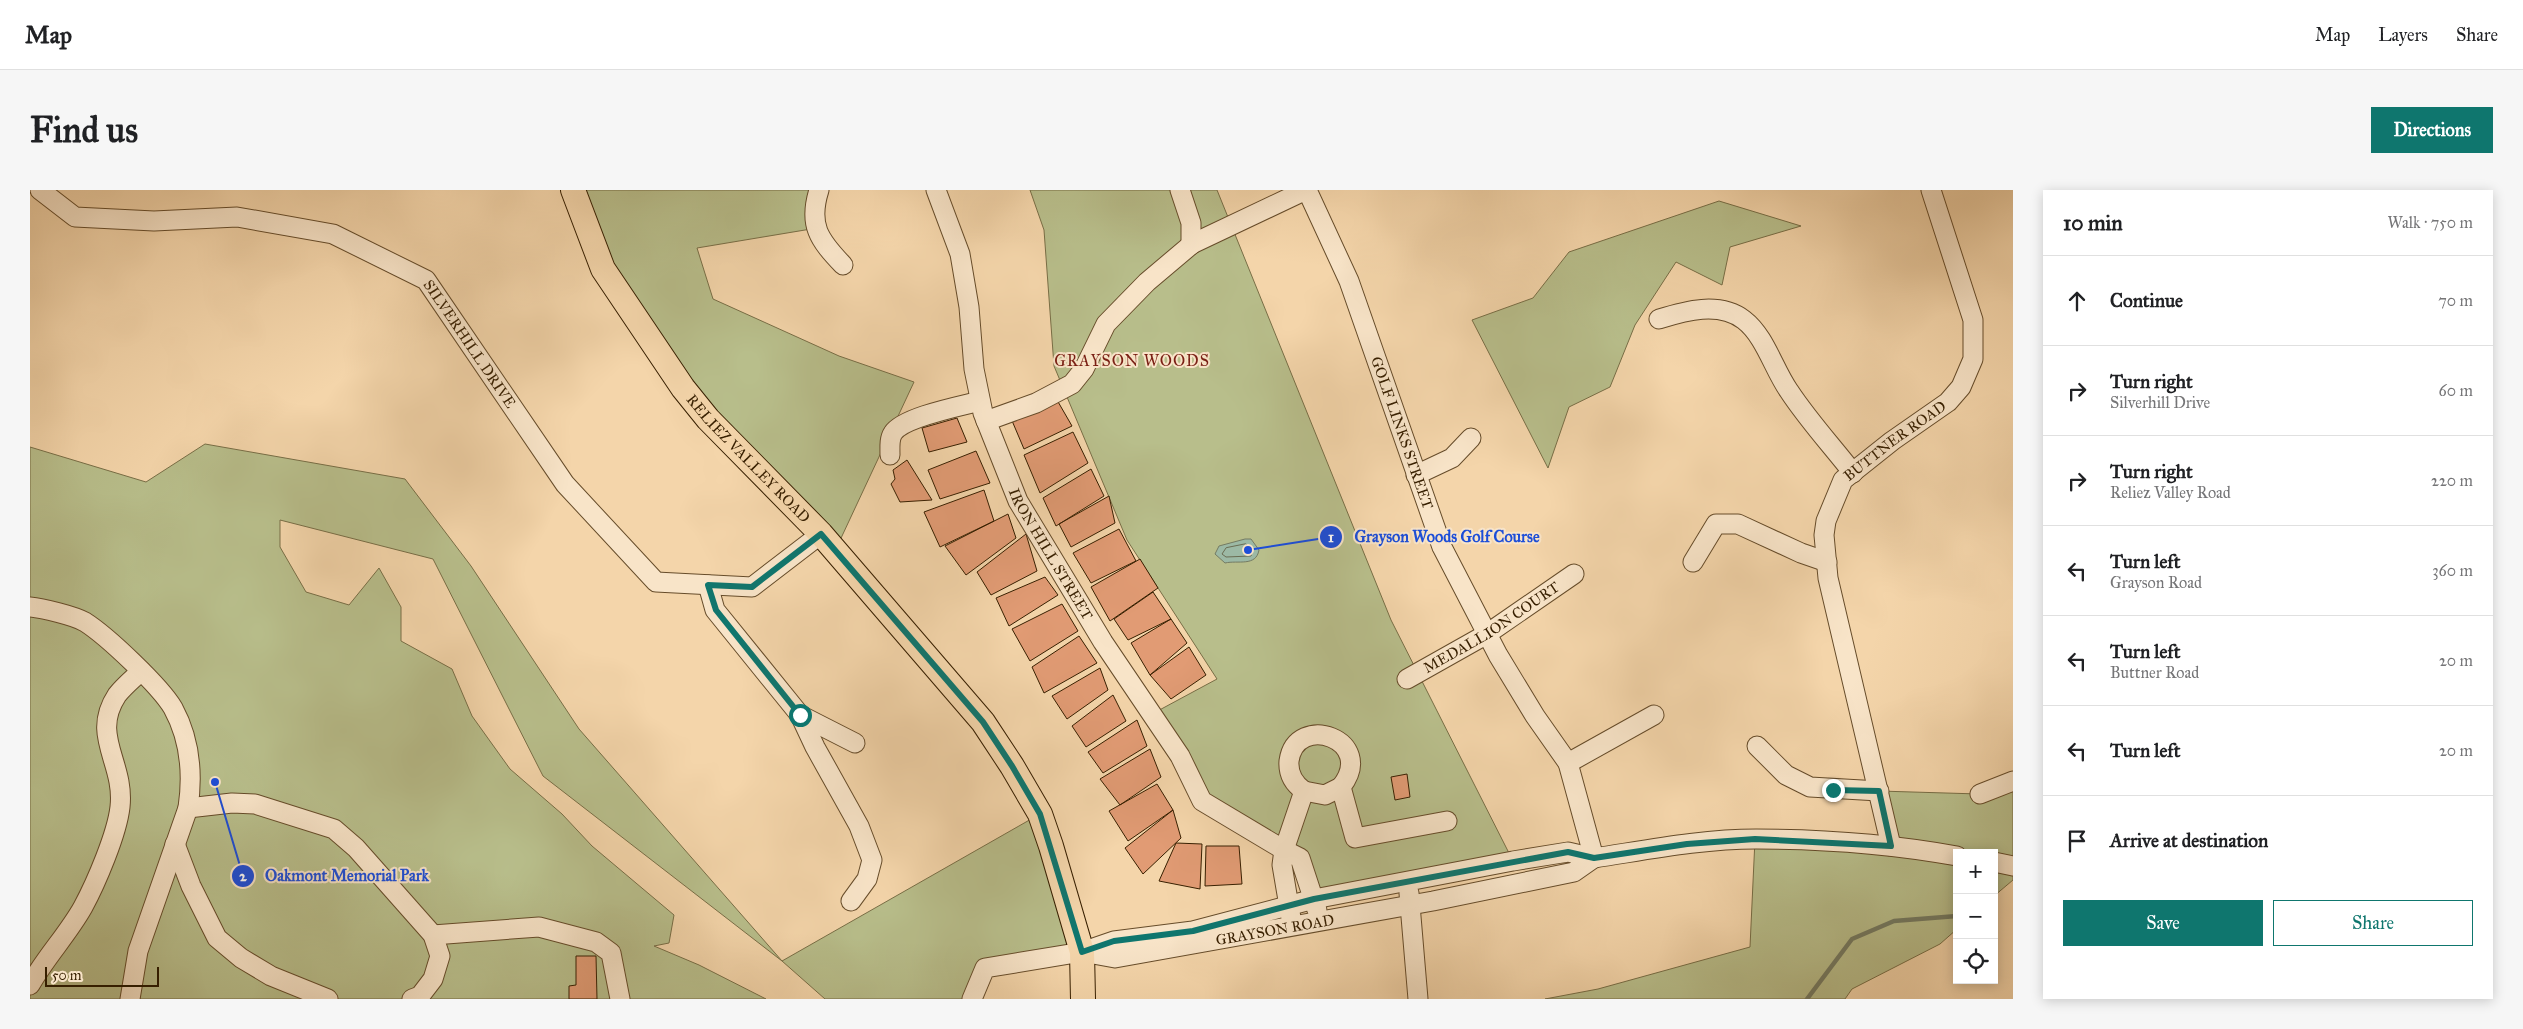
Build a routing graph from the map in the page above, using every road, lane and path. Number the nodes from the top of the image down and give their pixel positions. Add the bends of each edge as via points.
1 (40, 190) edge
2 (573, 190) edge
3 (819, 190) edge
4 (936, 190) edge
5 (1180, 190) edge
6 (1307, 190) edge
7 (1931, 190) edge
8 (1191, 244) junction
9 (843, 264) dead end
10 (1659, 319) dead end
11 (980, 401) junction
12 (986, 421) junction
13 (1471, 438) dead end
14 (890, 455) dead end
15 (1853, 473) junction
16 (1416, 475) junction
17 (821, 534) junction
18 (1693, 562) dead end
19 (1826, 562) junction
20 (1574, 574) dead end
21 (708, 585) junction
22 (30, 607) edge
23 (1487, 634) junction
24 (141, 671) junction
25 (1407, 679) dead end
26 (800, 715) junction
27 (1654, 715) dead end
28 (855, 743) dead end
29 (1757, 746) dead end
30 (1568, 763) junction
31 (2013, 781) edge
32 (1341, 787) junction
33 (1304, 791) junction
34 (1879, 791) junction
35 (1980, 794) dead end
36 (188, 808) junction
37 (1448, 821) dead end
38 (175, 844) junction
39 (1891, 846) junction
40 (1284, 850) junction
41 (1953, 855) edge
42 (1594, 858) junction
43 (1998, 863) edge
44 (2013, 866) edge
45 (1407, 882) junction
46 (1314, 899) junction
47 (851, 901) dead end
48 (1411, 905) junction
49 (1289, 906) junction
50 (1320, 921) junction
51 (1293, 928) junction
52 (433, 935) junction
53 (1082, 952) junction
54 (30, 986) edge
55 (130, 999) edge
56 (328, 999) edge
57 (412, 999) edge
58 (620, 999) edge
59 (972, 999) edge
60 (1082, 999) edge
61 (1418, 999) edge

1 - 21 street, SILVERHILL DRIVE via 75,218 154,221 236,218 333,234 426,280 565,484 656,582
2 - 17 main road, RELIEZ VALLEY ROAD via 602,269 683,388
3 - 9 street via 814,206 816,228 823,244
4 - 11 street, IRON HILL STREET via 960,254
5 - 8 street via 1191,223
6 - 8 street
6 - 16 street, GOLF LINKS STREET via 1349,281
7 - 15 street, BUTTNER ROAD via 1974,320 1974,359 1961,387 1948,402
8 - 12 street via 1146,282 1106,324 1084,369 1072,384 1036,403
10 - 15 street via 1695,308 1724,311 1744,320 1790,394
11 - 12 street, IRON HILL STREET
11 - 14 street via 898,427 892,434
12 - 40 street, IRON HILL STREET via 1018,502 1103,642 1180,756 1202,801
13 - 16 street via 1452,458
15 - 19 street, BUTTNER ROAD via 1843,480 1826,521
16 - 23 street, GOLF LINKS STREET via 1442,547
17 - 21 street, SILVERHILL DRIVE via 752,587
17 - 53 main road, RELIEZ VALLEY ROAD via 983,722 1012,766 1040,814
18 - 19 street via 1716,524 1738,524
19 - 34 street, BUTTNER ROAD
20 - 23 street, MEDALLION COURT
21 - 26 street via 716,610
22 - 24 street via 84,622
23 - 25 street, MEDALLION COURT
23 - 30 street, GOLF LINKS STREET via 1535,716
24 - 36 street via 173,708 190,753 192,785
24 - 54 street via 118,693 109,710 106,739 121,784 120,809 110,843 83,906
26 - 28 street
26 - 47 street via 814,748 859,826 872,860 867,879
27 - 30 street
29 - 34 street via 1786,775 1810,787
30 - 42 street, GOLF LINKS STREET
31 - 35 street
32 - 33 street via 1325,795
32 - 33 street via 1351,765 1346,749 1335,738 1317,734 1301,741 1291,754 1290,772
32 - 37 street via 1355,838
33 - 40 street
34 - 39 street, BUTTNER ROAD
36 - 38 street
36 - 52 street via 255,804 334,829 356,848
38 - 55 street via 138,951
38 - 56 street via 191,886 217,938 241,958 271,976
39 - 41 street, GRAYSON ROAD
39 - 42 street, GRAYSON ROAD via 1755,839 1687,844
40 - 46 street, IRON HILL STREET via 1300,858
40 - 49 street via 1282,865
42 - 45 street, GRAYSON ROAD via 1568,852
42 - 48 street, GRAYSON ROAD via 1574,872
43 - 44 street
45 - 46 street, GRAYSON ROAD
45 - 48 street
46 - 49 street, GRAYSON ROAD
46 - 50 street, IRON HILL STREET
48 - 50 street, GRAYSON ROAD
48 - 61 street
49 - 51 street
49 - 53 street, GRAYSON ROAD via 1193,931 1114,941
50 - 51 street, GRAYSON ROAD
51 - 53 street, GRAYSON ROAD via 1115,958
52 - 57 street via 440,956 433,979 420,996
52 - 58 street via 540,927 596,942 611,953
53 - 59 street via 985,968
53 - 60 main road, RELIEZ VALLEY ROAD

